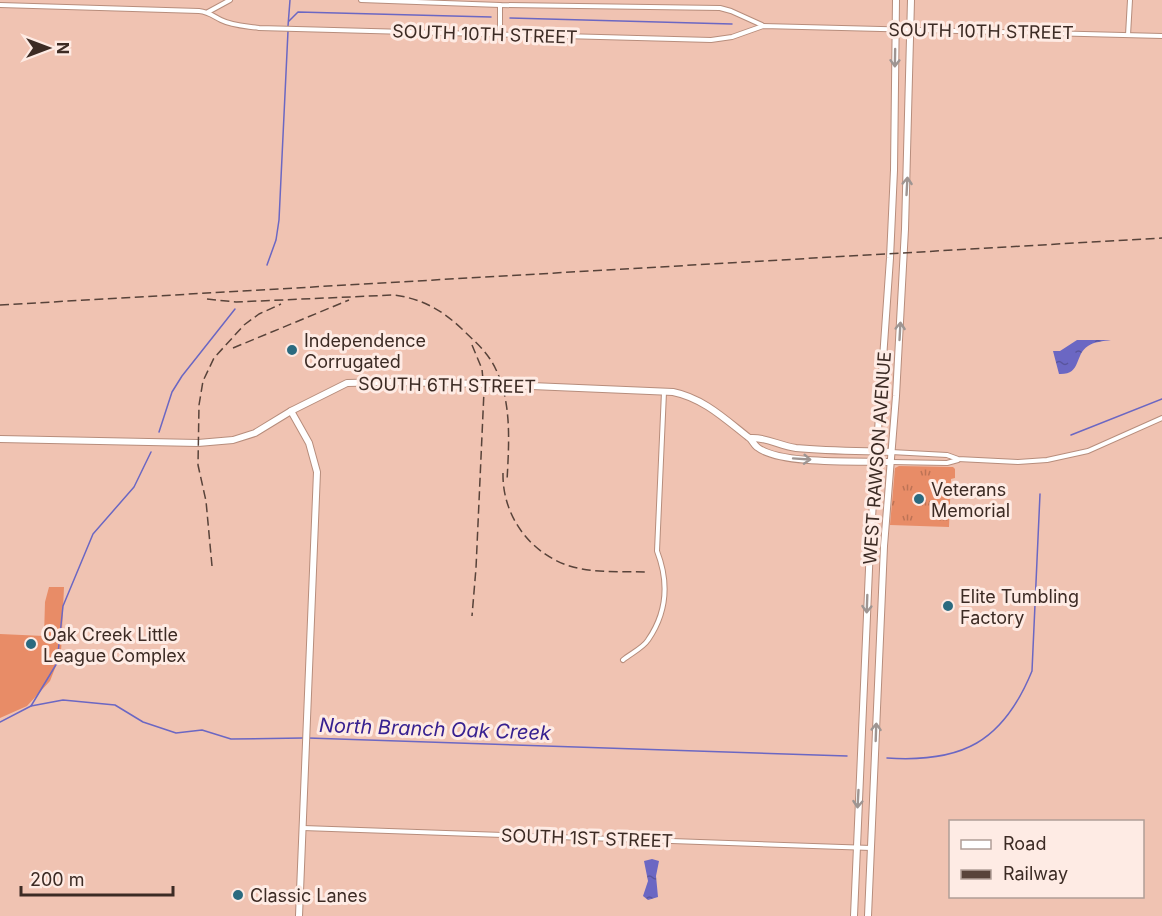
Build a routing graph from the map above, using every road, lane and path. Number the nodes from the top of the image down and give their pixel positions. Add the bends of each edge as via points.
1 (230, 0) edge
2 (361, 0) edge
3 (896, 0) edge
4 (911, 0) edge
5 (1130, 0) edge
6 (0, 5) edge
7 (500, 5) junction
8 (208, 12) junction
9 (763, 26) junction
10 (895, 29) junction
11 (910, 29) junction
12 (500, 34) junction
13 (1128, 35) junction
14 (1162, 36) edge
15 (664, 391) junction
16 (291, 411) junction
17 (1162, 418) edge
18 (750, 438) junction
19 (0, 439) edge
20 (876, 452) junction
21 (891, 452) junction
22 (958, 459) junction
23 (876, 462) junction
24 (890, 462) junction
25 (622, 660) dead end
26 (864, 673) junction
27 (878, 674) junction
28 (302, 828) junction
29 (856, 847) junction
30 (871, 848) junction
31 (299, 916) edge
32 (854, 916) edge
33 (868, 916) edge

1 - 8 street
2 - 7 street, SOUTH 10TH STREET
3 - 10 main road, WEST RAWSON AVENUE
4 - 11 main road, WEST RAWSON AVENUE
5 - 13 street
6 - 8 street, SOUTH 10TH STREET
7 - 9 street, SOUTH 10TH STREET via 720,8
7 - 12 street
8 - 12 street, SOUTH 10TH STREET via 239,26
9 - 10 street, SOUTH 10TH STREET
9 - 12 street, SOUTH 10TH STREET via 711,40
10 - 11 street, SOUTH 10TH STREET
10 -> 20 main road, WEST RAWSON AVENUE via 892,229
11 - 13 street, SOUTH 10TH STREET
21 -> 11 main road, WEST RAWSON AVENUE via 905,218
13 - 14 street, SOUTH 10TH STREET
15 - 16 main road, SOUTH 6TH STREET via 347,383
15 - 18 main road, SOUTH 6TH STREET via 698,400
15 - 25 street via 657,551 666,589 662,611 648,641
16 - 19 main road, SOUTH 6TH STREET via 255,433 233,440 198,443
16 - 28 main road via 309,443 317,472
17 - 22 street, SOUTH 6TH STREET via 1104,445 1066,457 1027,462
18 - 20 main road, SOUTH 6TH STREET via 796,448
18 -> 23 main road, SOUTH 6TH STREET via 756,447 785,457
20 - 21 main road, SOUTH 6TH STREET
20 - 23 main road, WEST RAWSON AVENUE
21 - 22 street, SOUTH 6TH STREET
21 - 24 main road, WEST RAWSON AVENUE
22 - 24 street, SOUTH 6TH STREET via 947,463
23 - 24 main road, SOUTH 6TH STREET
23 -> 26 main road, WEST RAWSON AVENUE
24 - 27 main road, WEST RAWSON AVENUE
26 - 27 main road
26 -> 29 main road, WEST RAWSON AVENUE
30 -> 27 main road, WEST RAWSON AVENUE
28 - 29 street, SOUTH 1ST STREET
28 - 31 main road
29 - 30 street, SOUTH 1ST STREET
29 - 32 main road, WEST RAWSON AVENUE
30 - 33 main road, WEST RAWSON AVENUE

